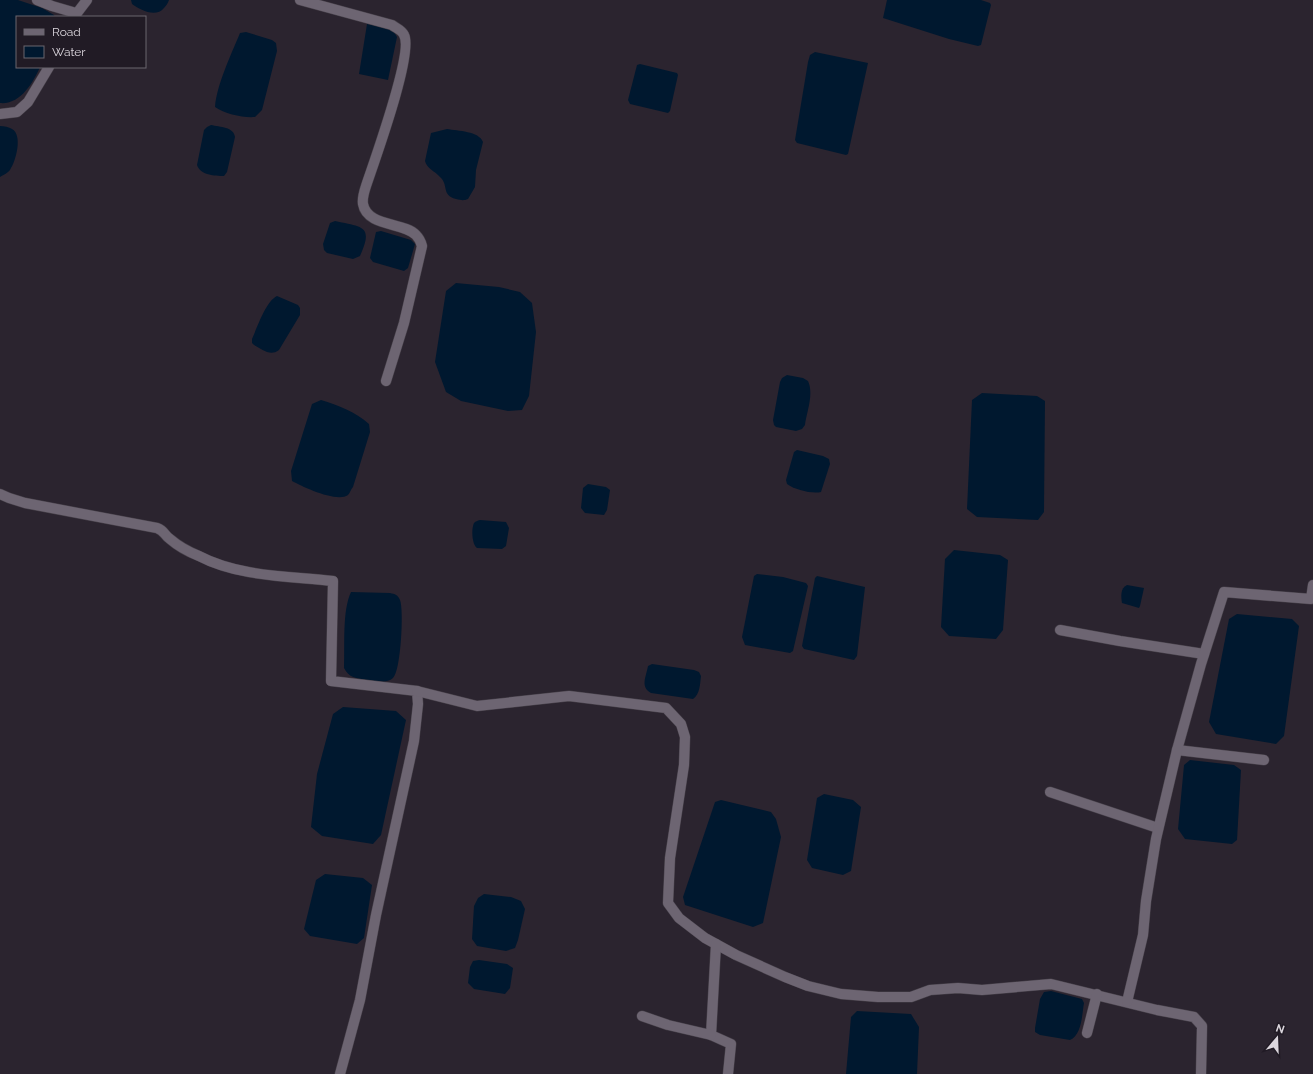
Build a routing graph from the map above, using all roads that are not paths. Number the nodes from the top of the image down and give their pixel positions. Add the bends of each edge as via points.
1 (37, 0) edge
2 (88, 0) edge
3 (300, 0) edge
4 (75, 15) edge
5 (48, 68) edge
6 (0, 114) edge
7 (386, 381) dead end
8 (0, 494) edge
9 (1313, 585) edge
10 (1060, 630) dead end
11 (1204, 654) junction
12 (417, 690) junction
13 (1177, 750) junction
14 (1264, 760) dead end
15 (1050, 792) dead end
16 (1158, 828) junction
17 (716, 944) junction
18 (1097, 994) junction
19 (1128, 1002) junction
20 (642, 1016) dead end
21 (1087, 1033) dead end
22 (712, 1035) junction
23 (340, 1074) edge
24 (728, 1074) edge
25 (1201, 1074) edge

1 - 4 street
2 - 4 street
3 - 7 street via 392,25 404,35 406,50 397,90 363,199 363,206 371,216 411,231 422,246 404,323
5 - 6 street via 28,102 17,112
8 - 12 street via 25,502 157,528 163,530 175,543 216,564 280,576 333,581 331,681
9 - 11 street via 1311,599 1224,592
10 - 11 street
11 - 13 street
12 - 17 street via 477,706 569,696 666,708 681,724 685,737 684,765 670,858 668,904 679,918
12 - 23 street via 414,741 360,1000
13 - 14 street
13 - 16 street
15 - 16 street
16 - 19 street via 1143,935
17 - 18 street via 802,984 841,994 911,997 930,990 982,990 1052,984
17 - 22 street
18 - 19 street
18 - 21 street
19 - 25 street via 1194,1017 1202,1026
20 - 22 street
22 - 24 street via 731,1044

